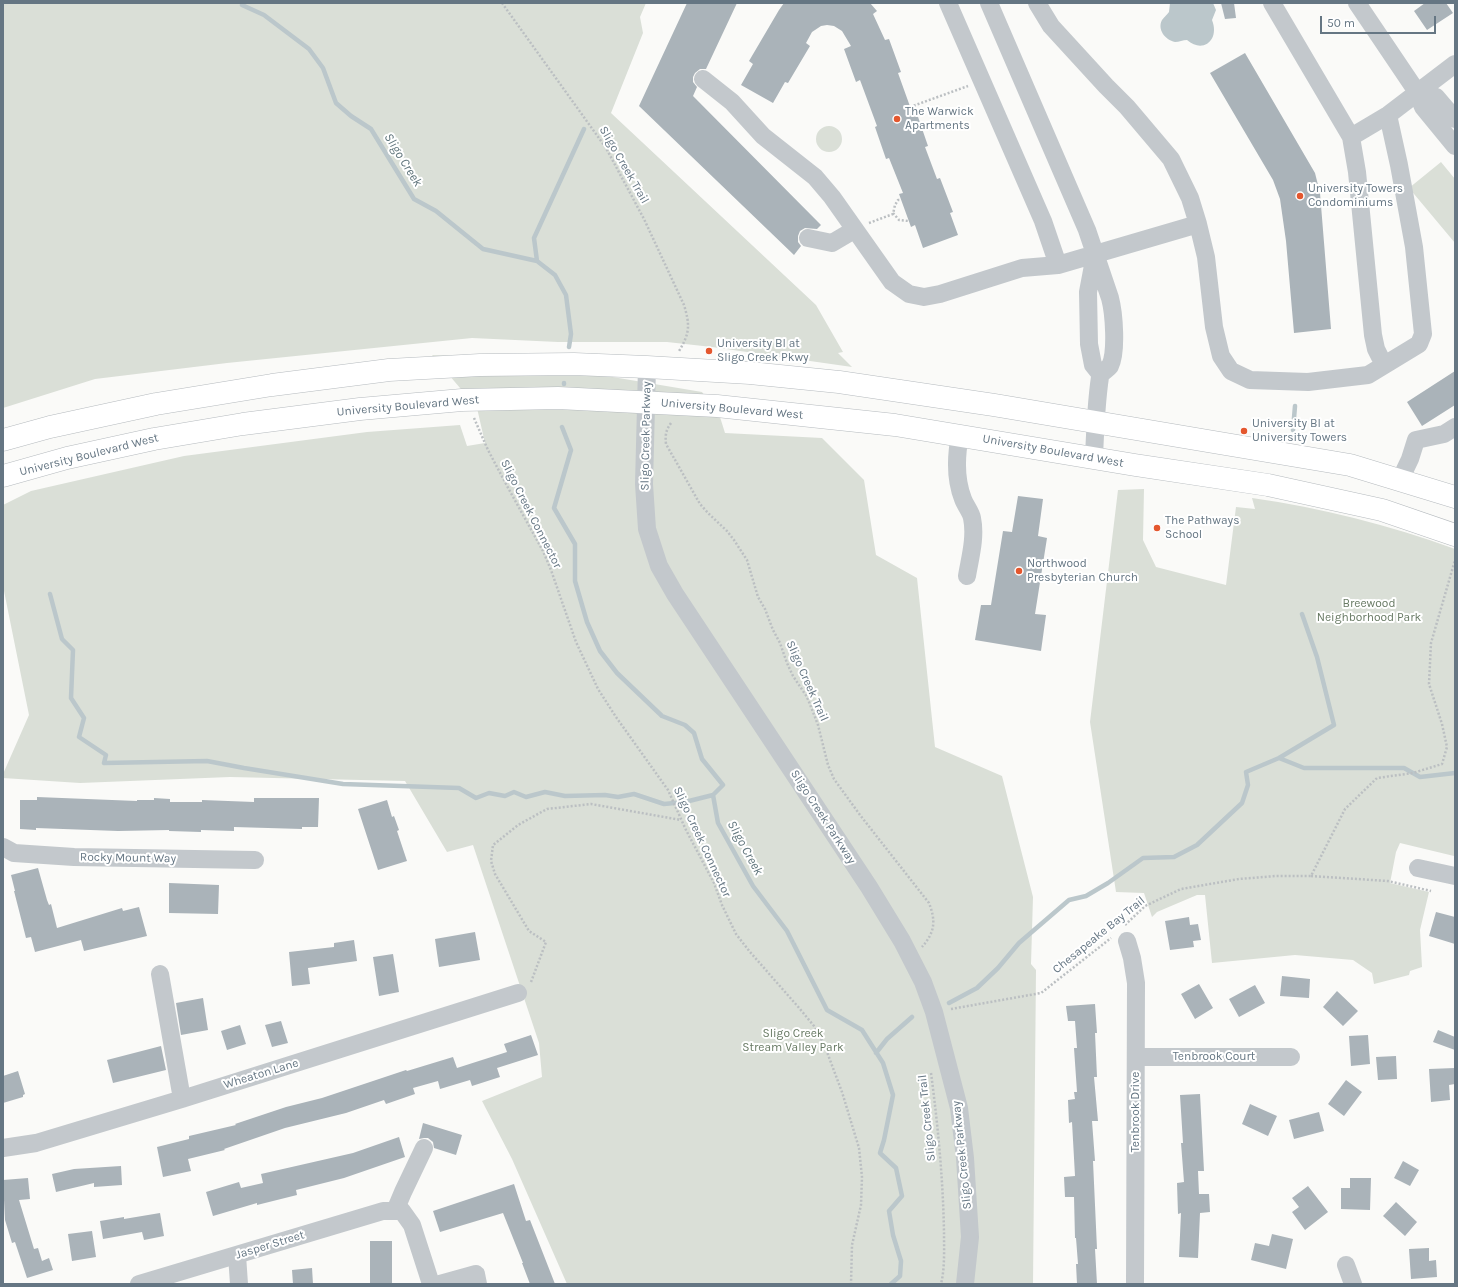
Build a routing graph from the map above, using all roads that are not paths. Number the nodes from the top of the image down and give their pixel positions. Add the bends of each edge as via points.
1 (948, 3) edge
2 (989, 3) edge
3 (1036, 3) edge
4 (1272, 3) edge
5 (1357, 3) edge
6 (1455, 64) edge
7 (703, 79) dead end
8 (1417, 92) junction
9 (1388, 115) junction
10 (1455, 119) edge
11 (1351, 137) junction
12 (1455, 146) edge
13 (1198, 224) junction
14 (854, 230) junction
15 (808, 238) dead end
16 (1095, 255) junction
17 (1058, 265) junction
18 (1384, 365) junction
19 (647, 366) junction
20 (1101, 375) junction
21 (646, 402) junction
22 (1095, 422) junction
23 (1455, 427) edge
24 (960, 435) junction
25 (3, 440) edge
26 (1094, 458) junction
27 (3, 476) edge
28 (1400, 480) junction
29 (1455, 497) edge
30 (1455, 535) edge
31 (967, 576) dead end
32 (3, 847) edge
33 (255, 860) dead end
34 (1418, 868) dead end
35 (1455, 876) edge
36 (1121, 935) road end
37 (160, 974) dead end
38 (518, 993) road end
39 (1292, 1056) dead end
40 (1136, 1057) junction
41 (182, 1099) junction
42 (3, 1148) edge
43 (424, 1148) dead end
44 (399, 1211) junction
45 (237, 1254) junction
46 (1346, 1265) dead end
47 (139, 1284) edge
48 (239, 1284) edge
49 (431, 1284) edge
50 (440, 1284) edge
51 (478, 1284) edge
52 (965, 1284) edge
53 (1135, 1284) edge
54 (1353, 1284) edge

1 - 17 street via 1043,221
2 - 16 street via 1087,230
3 - 13 street via 1051,26 1127,107 1171,159 1190,198
4 - 11 street
5 - 8 street
6 - 8 street
7 - 14 street via 732,102 763,136 815,177
8 - 9 street
8 - 10 street via 1436,97
8 - 12 street via 1423,107
9 - 11 street
9 - 18 street via 1414,247 1423,334 1418,344
11 - 18 street via 1357,172 1373,335 1376,349
13 - 16 street
13 - 18 street via 1206,257 1214,327 1221,356 1231,371 1250,380 1308,382 1368,375
14 - 15 street via 832,243
14 - 17 street via 892,282 909,294 924,297 1022,268
16 - 17 street
16 - 20 street via 1088,292 1089,344 1093,365
16 - 20 street via 1113,309 1114,352 1109,366
19 - 21 street, Sligo Creek Parkway
19 - 22 main road via 750,372 838,382
19 - 25 main road via 551,364 389,370 272,385 156,404
20 - 22 street
21 - 24 main road, University Boulevard West via 800,414
21 - 27 main road, University Boulevard West via 558,398 469,400 360,409 154,438
21 - 52 street, Sligo Creek Parkway via 644,484 647,529 659,566 674,594 869,886 909,954 934,1012 959,1108 970,1237
22 - 26 street
22 - 28 main road via 1350,465
23 - 28 street via 1444,434 1416,440
24 - 26 main road, University Boulevard West
24 - 31 street via 957,474 963,498 972,517 974,534
26 - 30 main road, University Boulevard West via 1276,486 1382,510
28 - 29 main road
32 - 33 street, Rocky Mount Way via 14,853 67,856
34 - 35 street
36 - 40 street, Tenbrook Drive via 1132,958 1136,983
37 - 41 street
38 - 41 street, Wheaton Lane
39 - 40 street, Tenbrook Court
40 - 53 street, Tenbrook Drive
41 - 42 street, Wheaton Lane via 36,1143
43 - 44 street via 403,1192
44 - 45 street, Jasper Street via 383,1211
44 - 49 street via 412,1226
45 - 47 street, Jasper Street
45 - 48 street
46 - 54 street
50 - 51 street via 476,1274

